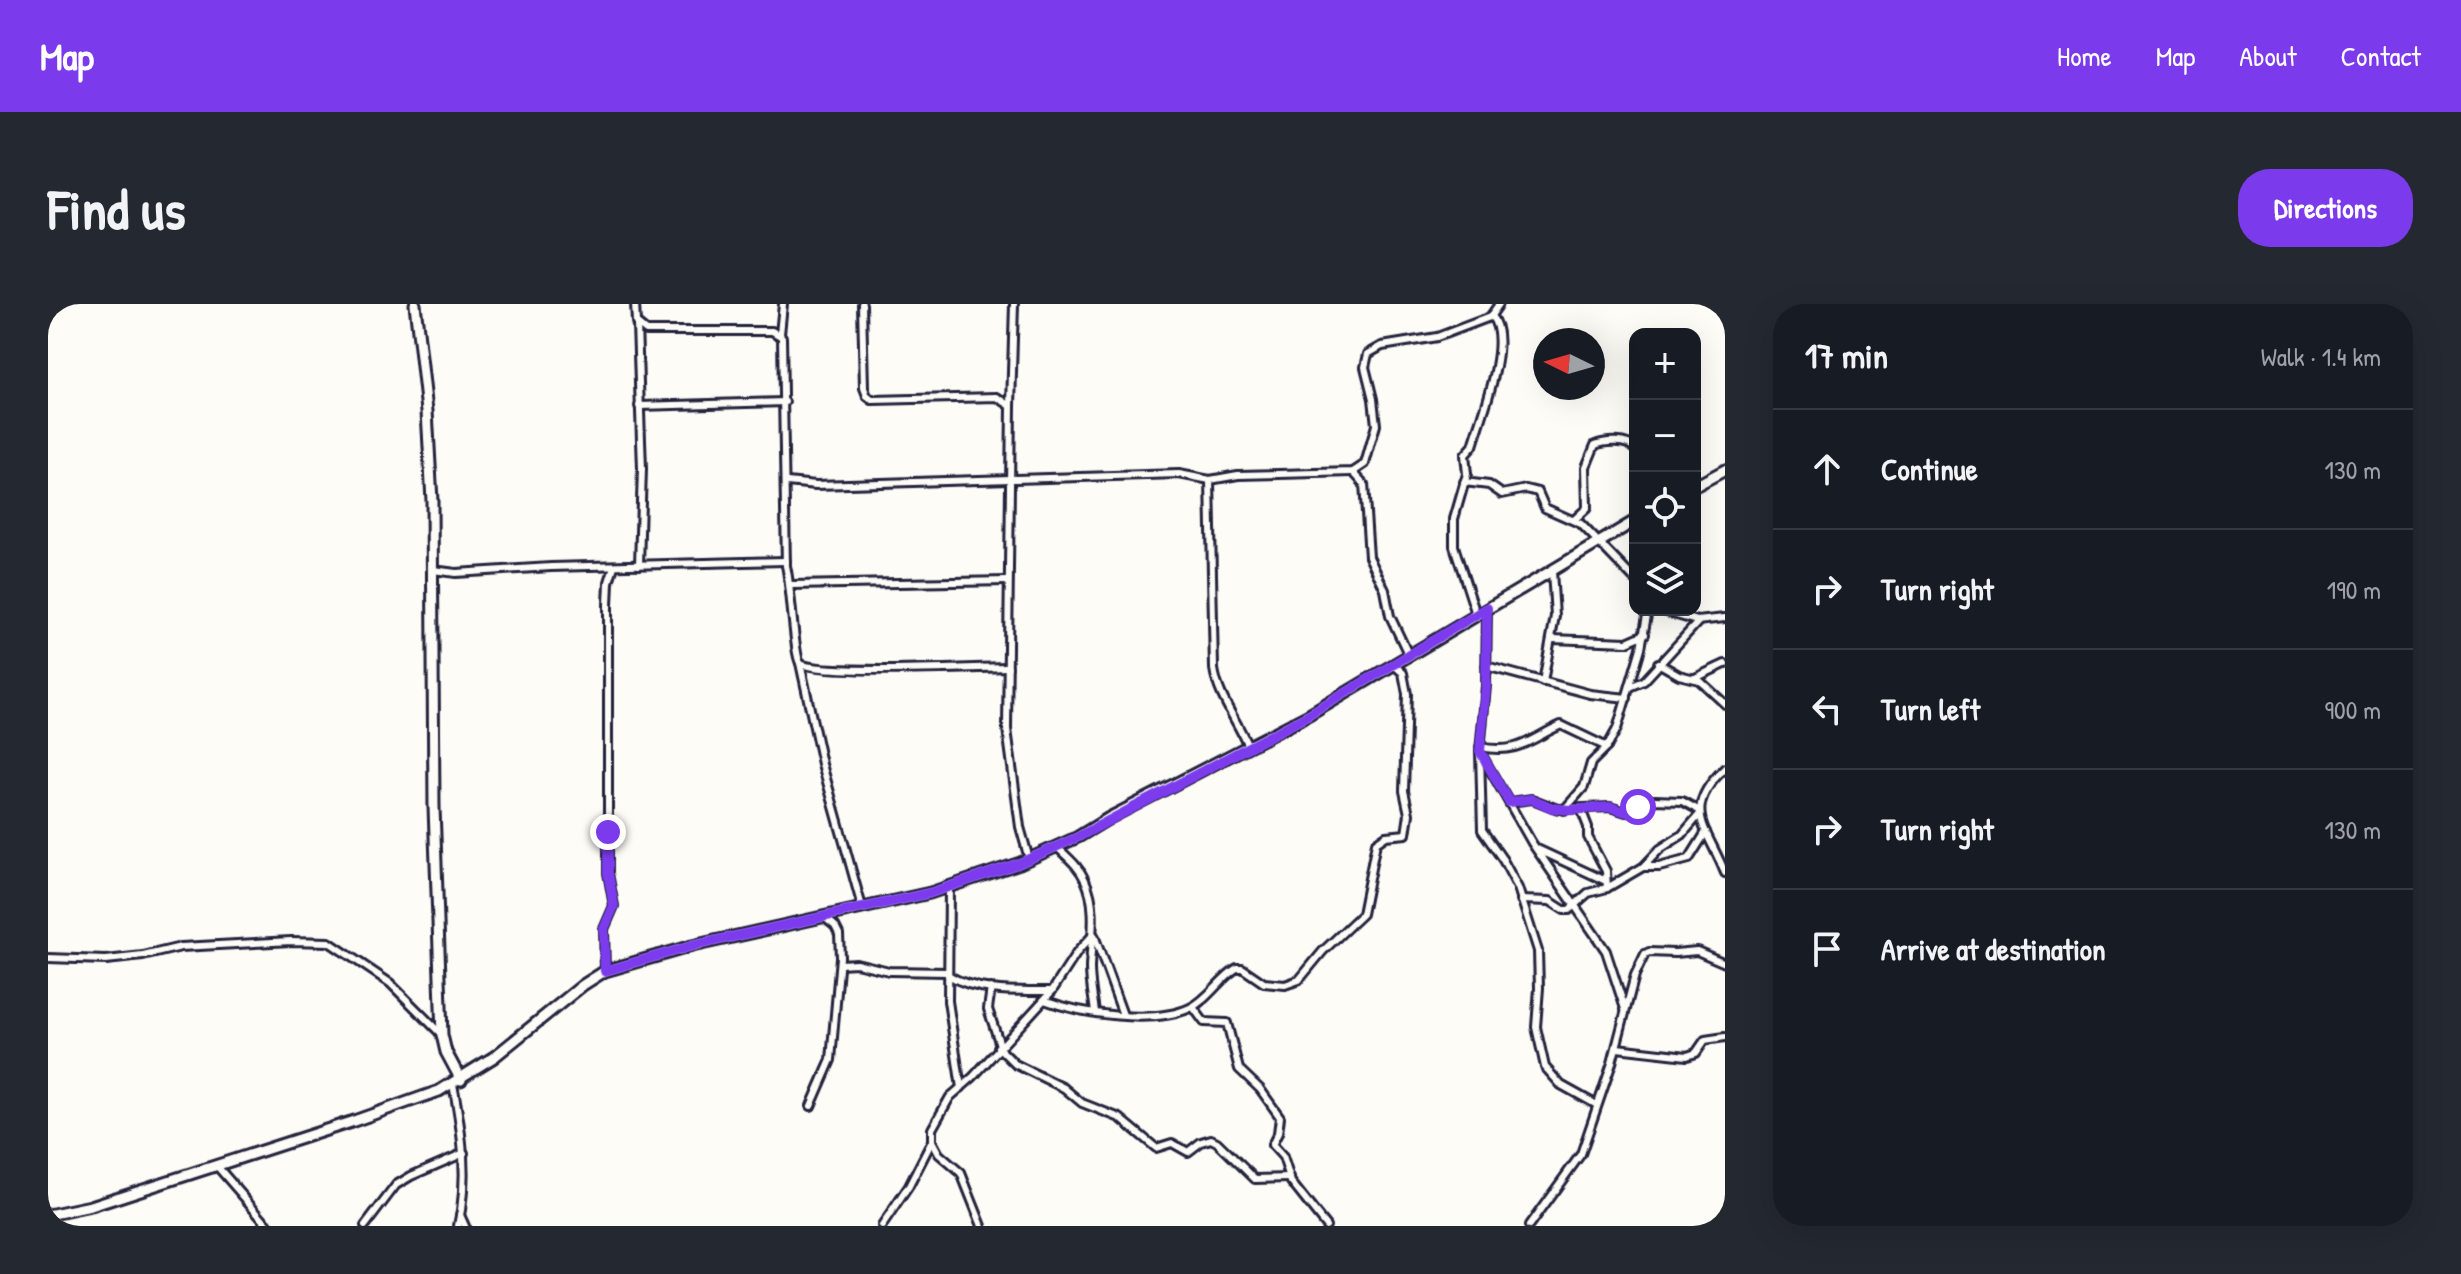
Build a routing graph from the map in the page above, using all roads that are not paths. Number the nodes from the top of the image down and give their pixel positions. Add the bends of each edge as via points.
1 (415, 304) edge
2 (635, 304) edge
3 (783, 304) edge
4 (862, 304) edge
5 (1014, 304) edge
6 (1499, 304) edge
7 (1491, 316) junction
8 (636, 323) junction
9 (780, 334) junction
10 (785, 402) junction
11 (639, 406) junction
12 (1011, 406) junction
13 (1629, 444) edge
14 (1725, 470) edge
15 (1353, 472) junction
16 (1010, 480) junction
17 (1210, 480) junction
18 (787, 482) junction
19 (1464, 482) junction
20 (1701, 483) edge
21 (1574, 520) junction
22 (1629, 525) edge
23 (1598, 544) junction
24 (786, 561) junction
25 (639, 565) junction
26 (614, 566) junction
27 (433, 570) junction
28 (1552, 571) junction
29 (1629, 574) edge
30 (1008, 581) junction
31 (791, 585) junction
32 (1487, 608) junction
33 (1647, 616) edge
34 (1681, 616) edge
35 (1471, 617) junction
36 (1725, 618) edge
37 (1699, 621) junction
38 (1645, 634) junction
39 (1552, 639) junction
40 (1409, 656) junction
41 (800, 663) junction
42 (1658, 663) junction
43 (1725, 664) edge
44 (1394, 665) junction
45 (1486, 666) junction
46 (1008, 667) junction
47 (1695, 678) junction
48 (1543, 682) junction
49 (1630, 687) junction
50 (1627, 698) junction
51 (1725, 704) edge
52 (1248, 746) junction
53 (1607, 747) junction
54 (1480, 749) junction
55 (1725, 768) edge
56 (1509, 802) junction
57 (1581, 809) junction
58 (1564, 810) junction
59 (1700, 812) junction
60 (1706, 832) junction
61 (1057, 847) junction
62 (1537, 849) junction
63 (1029, 859) junction
64 (1643, 867) junction
65 (1725, 873) edge
66 (1607, 885) junction
67 (949, 887) junction
68 (1521, 900) junction
69 (1574, 905) junction
70 (862, 907) junction
71 (824, 917) junction
72 (1092, 933) junction
73 (48, 958) edge
74 (1725, 963) edge
75 (840, 964) junction
76 (605, 971) junction
77 (948, 973) junction
78 (991, 988) junction
79 (1052, 991) junction
80 (1044, 1000) junction
81 (1193, 1007) junction
82 (1625, 1009) junction
83 (1095, 1012) junction
84 (1123, 1015) junction
85 (442, 1035) junction
86 (1725, 1037) edge
87 (999, 1046) junction
88 (1617, 1048) junction
89 (457, 1082) junction
90 (961, 1088) junction
91 (1597, 1105) junction
92 (811, 1106) dead end
93 (932, 1141) junction
94 (464, 1153) junction
95 (216, 1165) junction
96 (1290, 1178) junction
97 (48, 1215) edge
98 (460, 1215) junction
99 (269, 1226) edge
100 (365, 1226) edge
101 (458, 1226) edge
102 (465, 1226) edge
103 (882, 1226) edge
104 (982, 1226) edge
105 (1326, 1226) edge
106 (1529, 1226) edge

1 - 27 street via 427,411
2 - 8 street
3 - 9 street
4 - 12 street via 864,388 872,400 997,397
5 - 12 street
6 - 7 street
7 - 15 street via 1437,337 1382,346 1368,354 1365,367 1376,425 1365,464
7 - 19 street via 1498,325 1496,367 1473,446 1465,455
8 - 9 street via 655,331
8 - 11 street
9 - 10 street
10 - 11 street
10 - 18 street
11 - 25 street
12 - 16 street
13 - 21 street via 1605,442 1593,448 1586,467 1587,508
14 - 20 street
15 - 17 street
15 - 40 street via 1364,484 1369,557
16 - 17 street via 1179,474
16 - 18 street
16 - 30 street
17 - 52 street via 1214,669
18 - 24 street
19 - 21 street via 1489,485 1502,494 1534,490 1545,508
19 - 35 street via 1454,519 1454,546 1475,611
21 - 23 street
22 - 23 street
23 - 28 street
23 - 29 street
24 - 25 street
24 - 31 street
25 - 26 street
26 - 27 street
26 - 76 street via 609,582 608,873 614,906 604,929
27 - 85 street
28 - 32 street
28 - 39 street
30 - 31 street
30 - 46 street
31 - 41 street
32 - 35 street
32 - 45 street
33 - 38 street
34 - 37 street
35 - 40 street
36 - 37 street
37 - 42 street
38 - 39 street via 1627,642
38 - 49 street
39 - 48 street
40 - 44 street
41 - 46 street via 838,670
41 - 70 street
42 - 47 street
42 - 49 street via 1644,681
43 - 47 street
44 - 52 street
44 - 81 street via 1406,682 1408,826 1404,835 1376,843 1362,914 1299,980 1264,983 1237,968
45 - 48 street
45 - 54 street
46 - 63 street via 1008,741
47 - 51 street
48 - 50 street
49 - 50 street
50 - 53 street
52 - 61 street
53 - 54 street via 1561,725 1519,748
53 - 58 street via 1591,763 1584,787
54 - 56 street
54 - 68 street via 1483,833 1505,863
55 - 59 street via 1704,792
56 - 58 street via 1538,800
56 - 62 street
57 - 58 street
57 - 59 street via 1631,812 1654,800 1682,801
57 - 66 street
59 - 60 street
59 - 64 street via 1682,835
60 - 64 street via 1689,859
60 - 65 street
61 - 63 street
61 - 72 street via 1087,885
62 - 66 street
62 - 69 street
63 - 67 street
64 - 66 street
66 - 69 street
67 - 70 street
67 - 77 street
68 - 69 street via 1550,901 1566,911
68 - 91 street via 1539,958 1536,1027 1545,1067 1561,1085
69 - 82 street via 1606,951
70 - 71 street
71 - 75 street via 839,934
71 - 76 street
72 - 79 street
72 - 83 street
72 - 84 street
73 - 85 street via 106,960 181,947 329,942 390,983
74 - 82 street via 1703,952 1649,952
75 - 77 street
75 - 92 street via 831,1060
76 - 89 street
77 - 78 street
77 - 90 street
78 - 79 street
78 - 87 street via 988,1009
79 - 80 street
80 - 83 street
80 - 87 street
81 - 84 street via 1154,1016
81 - 96 street via 1204,1022 1227,1023 1239,1069 1277,1111 1280,1126 1272,1145
82 - 88 street
83 - 84 street
85 - 89 street
86 - 88 street via 1705,1040 1687,1056
87 - 90 street
87 - 96 street via 1015,1064 1082,1103 1120,1118 1156,1148 1172,1143 1188,1152 1211,1139 1255,1179
88 - 91 street
89 - 94 street
89 - 95 street
90 - 93 street via 939,1114
91 - 106 street via 1581,1154
93 - 103 street
93 - 104 street via 961,1173
94 - 98 street
94 - 100 street via 396,1185
95 - 97 street
95 - 99 street
96 - 105 street
98 - 101 street
98 - 102 street

